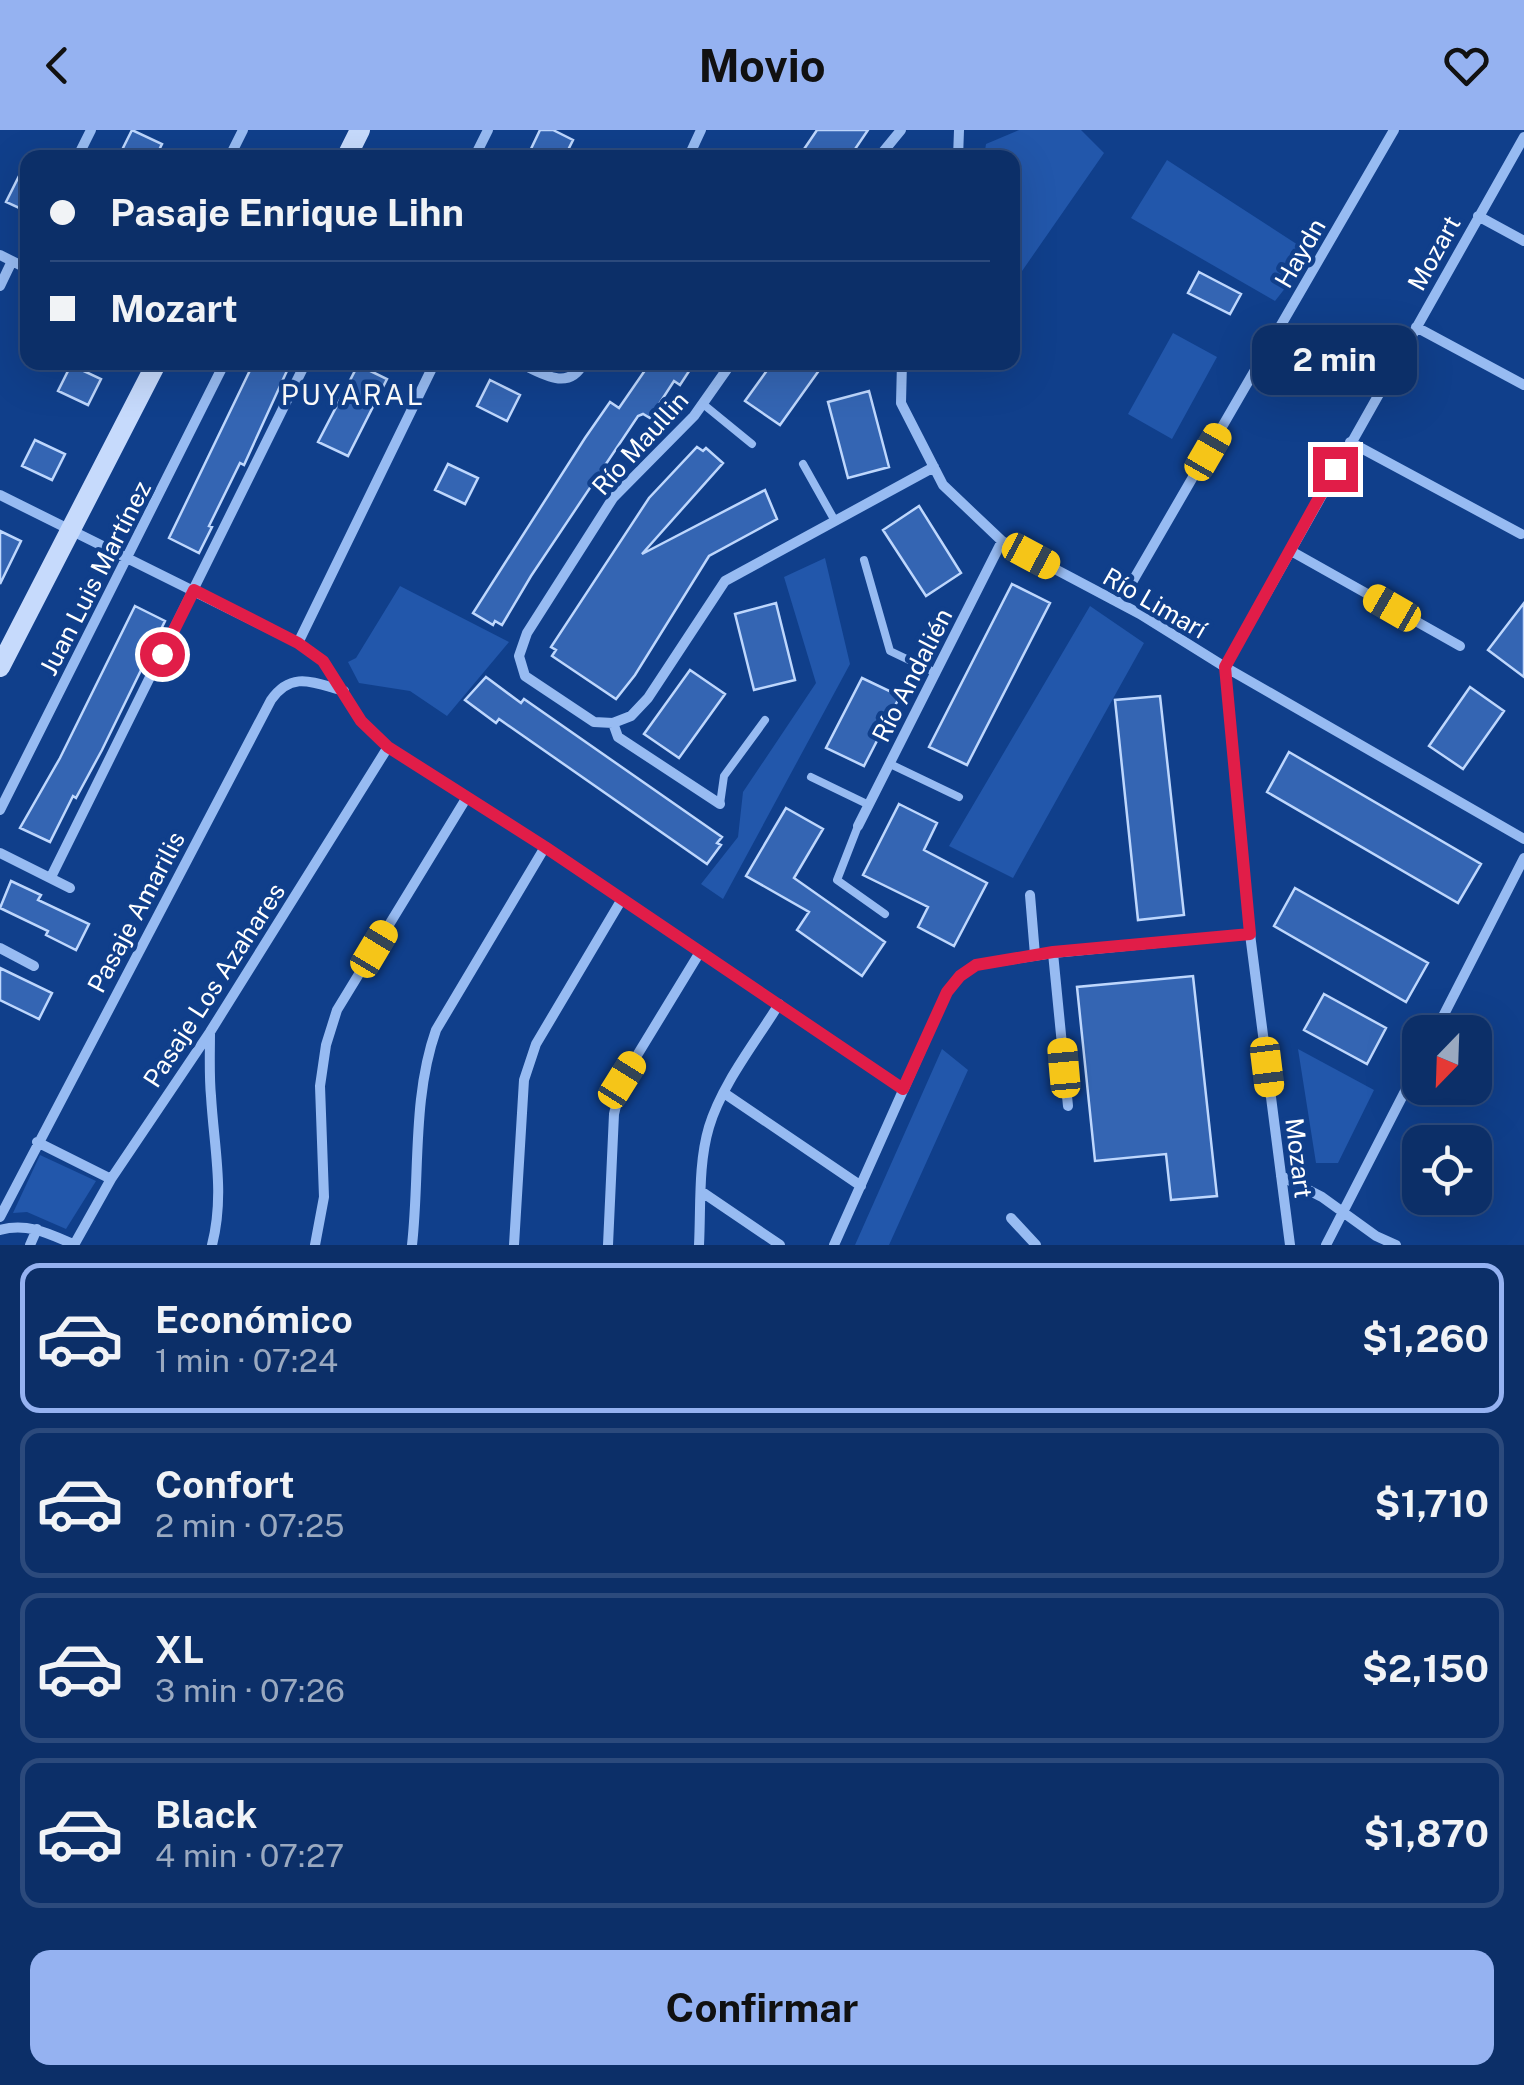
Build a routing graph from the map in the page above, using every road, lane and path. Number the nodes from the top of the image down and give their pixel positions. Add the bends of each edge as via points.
1 (901, 130) edge
2 (1394, 130) edge
3 (1524, 137) edge
4 (885, 150) edge
5 (1478, 216) junction
6 (1524, 241) edge
7 (0, 255) edge
8 (20, 265) edge
9 (0, 286) edge
10 (1416, 326) junction
11 (153, 370) edge
12 (221, 370) edge
13 (302, 370) edge
14 (431, 370) edge
15 (534, 370) edge
16 (580, 370) edge
17 (726, 370) edge
18 (902, 370) edge
19 (1524, 385) edge
20 (702, 404) junction
21 (1350, 442) junction
22 (752, 444) dead end
23 (803, 464) dead end
24 (934, 467) junction
25 (0, 496) edge
26 (834, 522) junction
27 (69, 530) junction
28 (1520, 534) dead end
29 (1002, 541) junction
30 (1291, 551) junction
31 (128, 558) junction
32 (864, 560) dead end
33 (194, 590) junction
34 (1120, 603) junction
35 (298, 643) junction
36 (1460, 646) dead end
37 (0, 667) edge
38 (1225, 667) junction
39 (936, 673) junction
40 (344, 691) junction
41 (765, 720) dead end
42 (613, 723) junction
43 (388, 747) junction
44 (890, 764) junction
45 (811, 777) dead end
46 (467, 797) junction
47 (959, 797) dead end
48 (720, 804) joint
49 (869, 805) junction
50 (0, 810) edge
51 (858, 826) joint
52 (1524, 839) edge
53 (545, 847) junction
54 (0, 853) edge
55 (1524, 858) edge
56 (51, 877) junction
57 (70, 888) dead end
58 (1030, 895) dead end
59 (622, 898) junction
60 (885, 914) dead end
61 (1250, 934) junction
62 (0, 948) edge
63 (700, 952) junction
64 (1053, 952) junction
65 (1035, 955) junction
66 (34, 966) dead end
67 (779, 1004) junction
68 (1444, 1015) edge
69 (210, 1032) junction
70 (903, 1089) junction
71 (724, 1093) junction
72 (1402, 1098) edge
73 (1068, 1106) dead end
74 (37, 1142) junction
75 (1281, 1176) junction
76 (110, 1179) junction
77 (861, 1186) junction
78 (702, 1192) junction
79 (1344, 1212) junction
80 (0, 1217) edge
81 (1011, 1218) dead end
82 (38, 1229) junction
83 (0, 1230) edge
84 (30, 1245) edge
85 (74, 1245) edge
86 (212, 1245) edge
87 (316, 1245) edge
88 (412, 1245) edge
89 (514, 1245) edge
90 (608, 1245) edge
91 (700, 1245) edge
92 (780, 1245) edge
93 (834, 1245) edge
94 (1036, 1245) edge
95 (1290, 1245) edge
96 (1326, 1245) edge
97 (1396, 1245) edge

1 - 4 street
2 - 34 street, Haydn
3 - 5 street, Mozart
5 - 6 street
5 - 10 street, Mozart
7 - 8 street
8 - 9 street
10 - 19 street
10 - 21 street, Mozart
11 - 27 street
12 - 31 street, Juan Luis Martínez
13 - 33 street
14 - 35 street
15 - 16 street via 566,380
17 - 20 street, Río Maullin
18 - 24 street, Río Limarí via 902,402
20 - 22 lane
20 - 42 street, Río Maullin via 614,498 519,656 526,676 594,722
21 - 28 street
21 - 30 street, Mozart
23 - 26 lane
24 - 26 street
24 - 29 street, Río Limarí via 944,486
25 - 27 street
26 - 42 street via 726,581 648,698
27 - 31 street
27 - 37 street
29 - 34 street, Río Limarí
29 - 39 street, Río Andalién
30 - 36 street
30 - 38 street, Mozart
31 - 33 street
31 - 50 street, Juan Luis Martínez
32 - 39 lane via 890,652
33 - 35 street
33 - 56 street
34 - 38 street, Río Limarí
35 - 40 street via 323,661
38 - 52 street, Río Limarí
38 - 61 street, Mozart
39 - 44 street, Río Andalién
40 - 43 street via 361,721
40 - 74 street, Pasaje Amarilis via 291,681 271,700
41 - 48 lane via 724,776
42 - 48 street via 618,738
43 - 46 street
43 - 69 street, Pasaje Los Azahares
44 - 47 lane
44 - 49 street, Río Andalién
45 - 49 lane
46 - 53 street
46 - 87 street via 338,1010 326,1045 320,1086 324,1197
49 - 51 street, Río Andalién
51 - 60 lane via 836,880
53 - 59 street
53 - 88 street via 436,1030 423,1082
54 - 56 street
55 - 68 street
56 - 57 street
58 - 65 street
59 - 63 street
59 - 89 street via 536,1044 524,1080
61 - 64 street
61 - 75 street, Mozart
62 - 66 street
63 - 67 street
63 - 90 street via 622,1080 614,1114
64 - 65 street
64 - 73 street
65 - 70 street via 976,965 960,976
67 - 70 street
67 - 71 street
69 - 76 street, Pasaje Los Azahares
69 - 86 street via 220,1178
70 - 77 street
71 - 77 street
71 - 78 street via 705,1143
72 - 79 street
74 - 76 street
74 - 80 street, Pasaje Amarilis
75 - 79 street
75 - 95 street, Mozart
76 - 85 street, Pasaje Los Azahares
77 - 93 street
78 - 91 street
78 - 92 street
79 - 96 street
79 - 97 street
81 - 94 street
82 - 83 street
82 - 84 street
82 - 85 street

